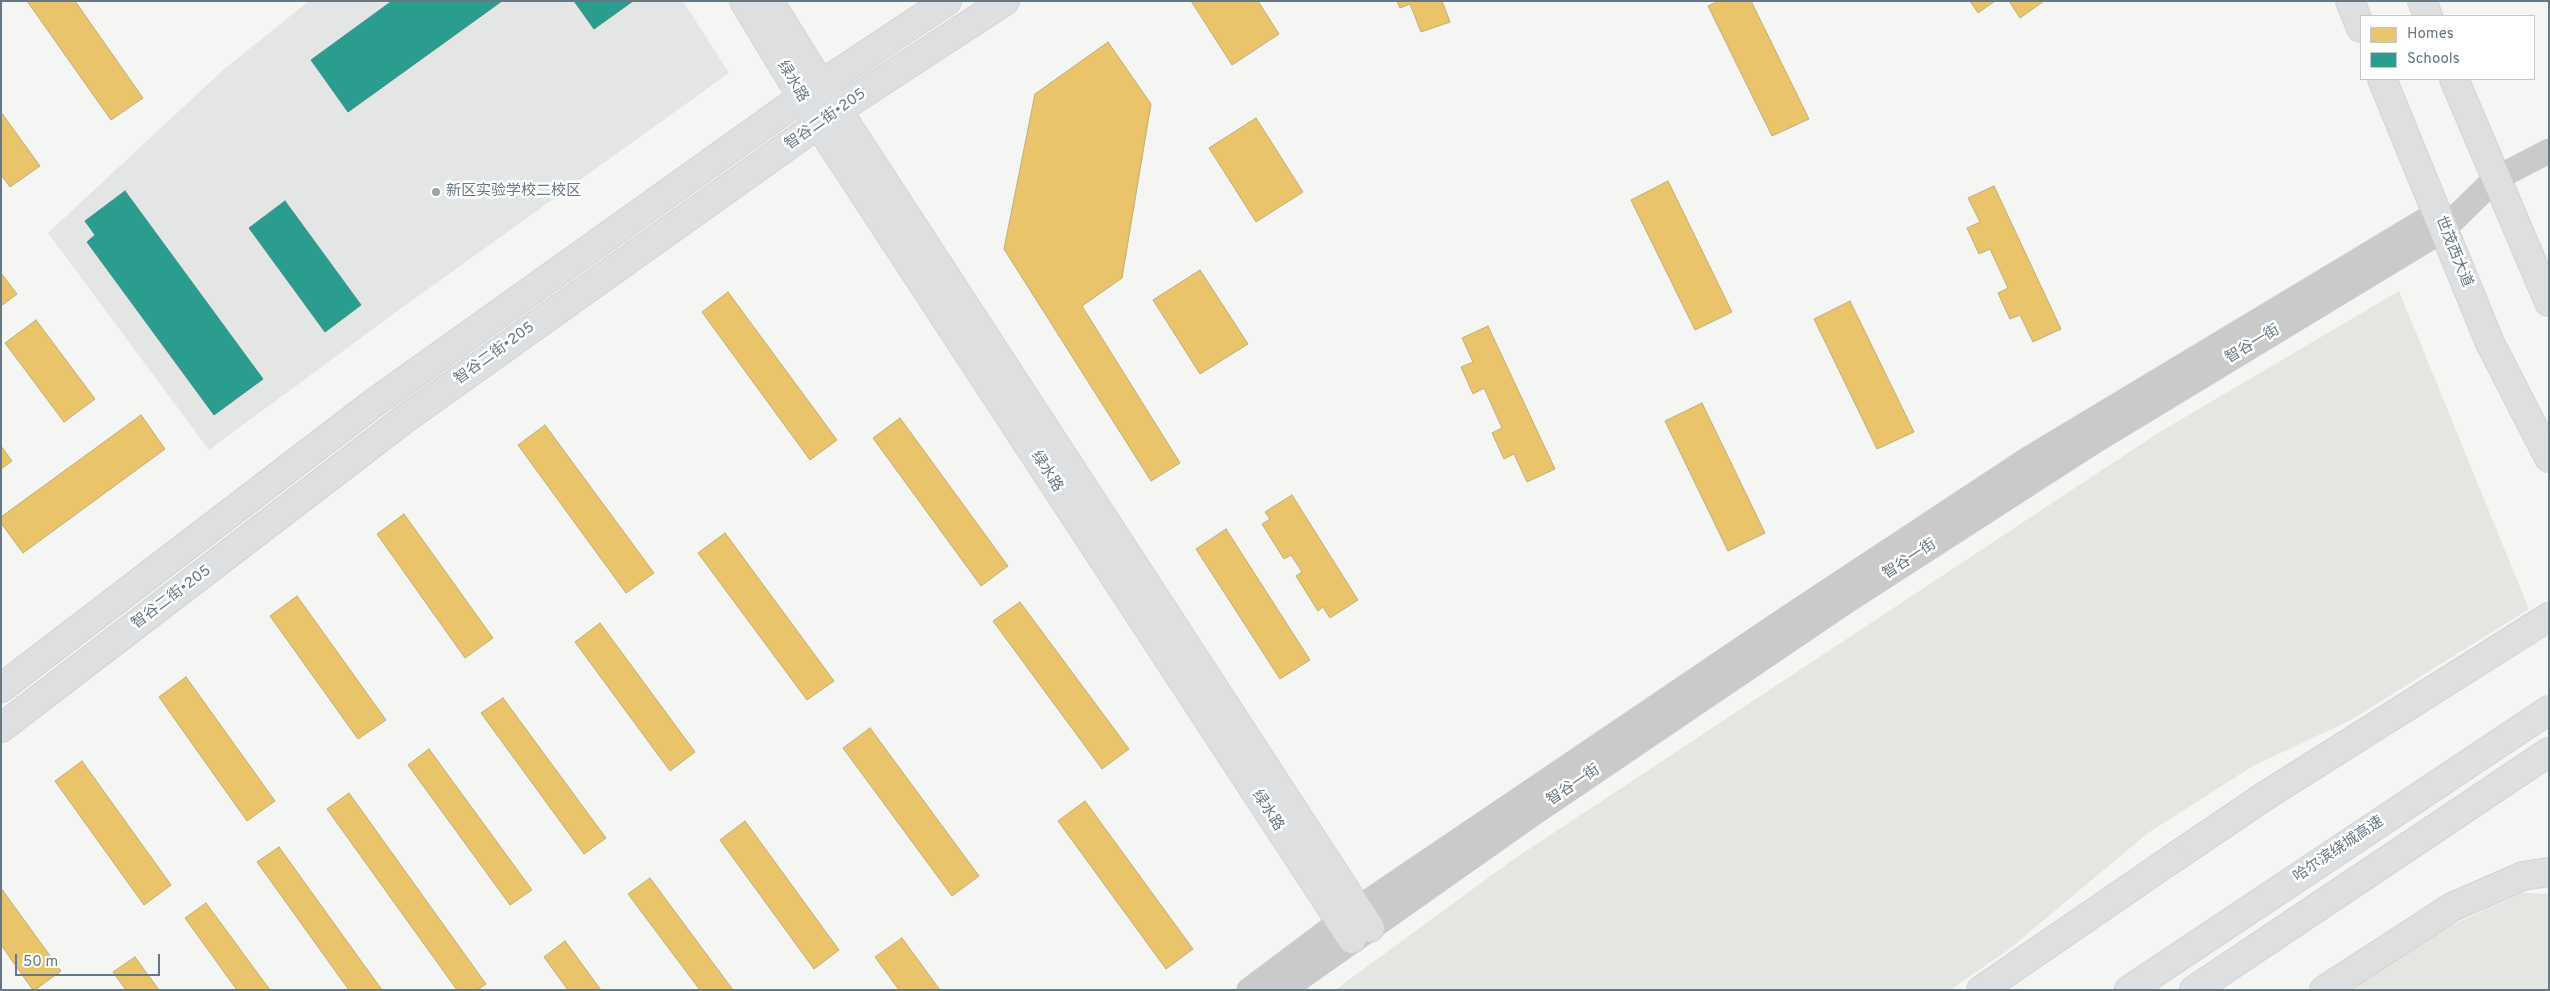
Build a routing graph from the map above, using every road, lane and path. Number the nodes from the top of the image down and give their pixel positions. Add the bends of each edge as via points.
1 (744, 1) edge
2 (769, 1) edge
3 (947, 1) edge
4 (1004, 1) edge
5 (2350, 1) edge
6 (2422, 1) edge
7 (2428, 15) edge
8 (2360, 26) edge
9 (2382, 80) edge
10 (2454, 80) edge
11 (811, 92) junction
12 (828, 117) junction
13 (2549, 151) edge
14 (2495, 179) junction
15 (2440, 221) junction
16 (2549, 302) edge
17 (2549, 458) edge
18 (2549, 617) edge
19 (1, 688) edge
20 (2549, 710) edge
21 (1, 728) edge
22 (2549, 752) edge
23 (2549, 872) edge
24 (1355, 924) junction
25 (1249, 990) edge
26 (1283, 990) edge
27 (1981, 990) edge
28 (2128, 990) edge
29 (2194, 990) edge
30 (2324, 990) edge

1 - 11 main road, 绿水路
2 - 11 main road, 绿水路
3 - 11 main road, 智谷二街•205
4 - 12 main road, 智谷二街•205
5 - 8 main road
6 - 7 main road
9 - 15 main road, 世茂西大道
10 - 14 main road
11 - 12 main road, 绿水路
11 - 19 main road, 智谷二街•205 via 375,402
12 - 21 main road, 智谷二街•205 via 406,418
12 - 24 main road, 绿水路
13 - 14 street, 智谷一街
14 - 15 street, 智谷一街
14 - 16 main road
15 - 17 main road, 世茂西大道 via 2490,343
15 - 24 street, 智谷一街 via 2028,459 1784,620
18 - 27 main road via 2265,796
20 - 28 main road, 哈尔滨绕城高速
22 - 29 main road
23 - 30 main road via 2523,876 2452,906
24 - 25 street, 智谷一街
24 - 26 street, 智谷一街

